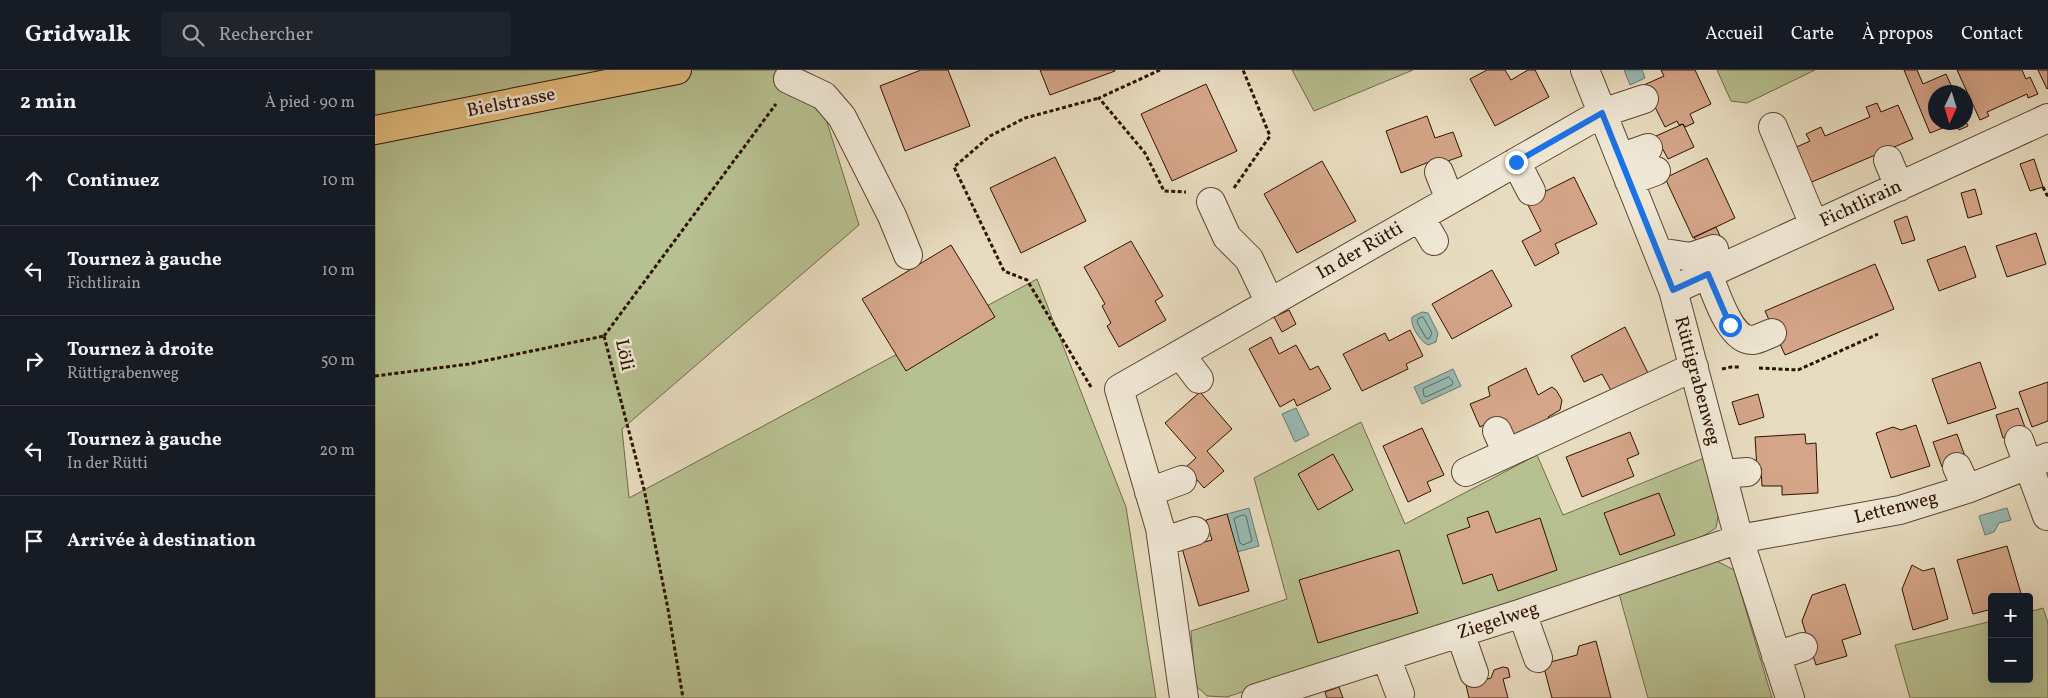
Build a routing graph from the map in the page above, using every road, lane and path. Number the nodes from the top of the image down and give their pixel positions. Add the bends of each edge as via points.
1 (677, 70) edge
2 (1160, 70) edge
3 (1243, 70) edge
4 (1585, 70) edge
5 (788, 79) joint
6 (1099, 98) junction
7 (1644, 99) dead end
8 (1602, 113) junction
9 (2048, 118) edge
10 (1773, 127) dead end
11 (375, 130) edge
12 (1652, 160) dead end
13 (1888, 160) dead end
14 (1516, 162) junction
15 (1625, 169) junction
16 (1439, 172) dead end
17 (1899, 187) junction
18 (2043, 187) dead end
19 (1531, 191) dead end
20 (1211, 196) junction
21 (2048, 197) edge
22 (1450, 200) junction
23 (1420, 217) junction
24 (1814, 225) junction
25 (1434, 241) dead end
26 (1658, 252) junction
27 (908, 255) dead end
28 (1711, 261) junction
29 (1673, 290) junction
30 (1270, 303) junction
31 (1771, 333) dead end
32 (1878, 334) dead end
33 (604, 336) junction
34 (1180, 354) junction
35 (1695, 372) junction
36 (375, 376) edge
37 (1199, 379) dead end
38 (1119, 389) junction
39 (1621, 400) junction
40 (1598, 433) dead end
41 (2019, 440) dead end
42 (2038, 461) edge
43 (1466, 472) dead end
44 (1182, 480) dead end
45 (1149, 492) junction
46 (2047, 516) dead end
47 (1195, 531) dead end
48 (1739, 539) junction
49 (1162, 542) junction
50 (1522, 613) junction
51 (1461, 633) junction
52 (1803, 647) dead end
53 (1776, 656) junction
54 (1386, 657) junction
55 (1538, 658) dead end
56 (1474, 673) dead end
57 (1399, 694) dead end
58 (683, 698) edge
59 (1184, 698) edge
60 (1257, 698) edge
61 (1790, 698) edge

1 - 11 main road, Bielstrasse
2 - 6 path
3 - 20 path via 1270,136
4 - 8 street, Rüttigrabenweg
5 - 27 street via 824,96 842,118 892,216
5 - 33 path, Löli via 779,100
6 - 20 path via 1145,153 1164,191
6 - 38 path via 1025,118 991,136 954,167 1004,271 1027,280 1099,399
7 - 8 street, In der Rütti
8 - 14 street, In der Rütti
8 - 15 street, Rüttigrabenweg
9 - 17 street, Fichtlirain
10 - 24 street
12 - 15 street
13 - 17 street
14 - 19 street
14 - 22 street, In der Rütti
15 - 26 street, Rüttigrabenweg
16 - 22 street
17 - 24 street, Fichtlirain
18 - 21 path
20 - 30 street via 1227,237 1249,259
22 - 23 street, In der Rütti
23 - 25 street
23 - 30 street, In der Rütti via 1326,283
24 - 28 street, Fichtlirain
26 - 28 street
26 - 29 street, Rüttigrabenweg
28 - 29 street, Fichtlirain
28 - 31 street via 1730,325 1740,337 1751,340
29 - 35 street, Rüttigrabenweg
30 - 34 street, In der Rütti via 1250,327
32 - 35 path via 1799,370 1731,367
33 - 36 path via 469,364
33 - 58 path, Löli via 644,489
34 - 37 street
34 - 38 street, In der Rütti
35 - 39 street
35 - 48 street, Rüttigrabenweg via 1735,473
38 - 45 street
39 - 40 street
39 - 43 street via 1502,442
41 - 42 street
42 - 46 street
42 - 48 street, Lettenweg via 1959,490 1904,520
44 - 45 street
45 - 49 street
47 - 49 street
48 - 50 street, Ziegelweg
48 - 53 street, Rüttigrabenweg
49 - 59 street
50 - 51 street, Ziegelweg
50 - 55 street
51 - 54 street, Ziegelweg
51 - 56 street
52 - 53 street
53 - 61 street, Rüttigrabenweg
54 - 57 street
54 - 60 street, Ziegelweg

